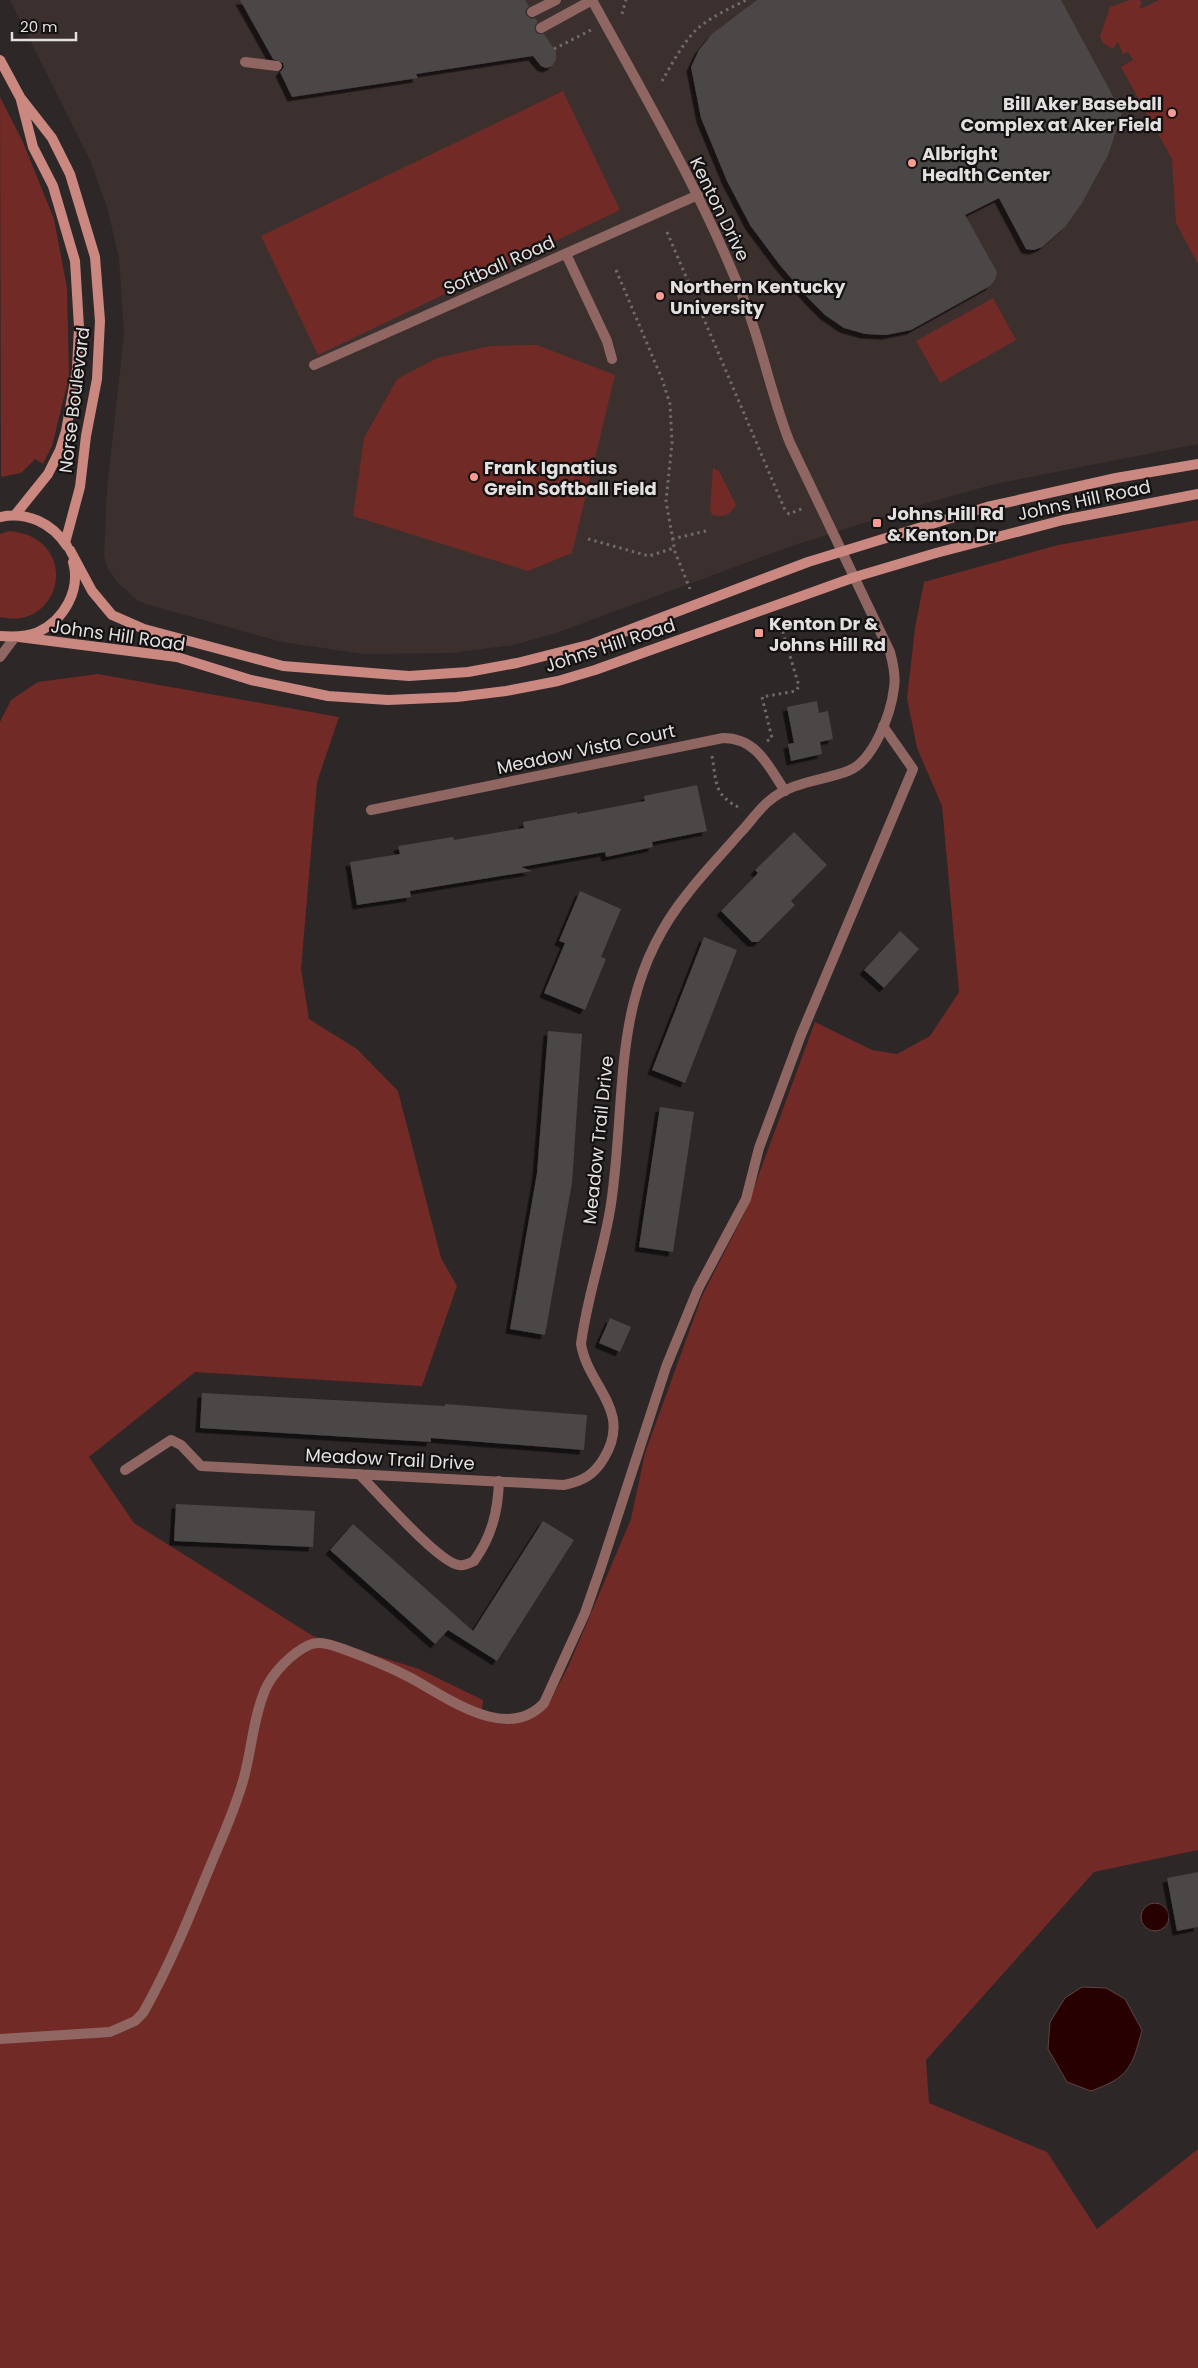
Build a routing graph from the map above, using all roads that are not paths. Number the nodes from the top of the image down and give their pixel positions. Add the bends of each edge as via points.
1 (556, 0) edge
2 (592, 0) edge
3 (532, 12) dead end
4 (541, 28) dead end
5 (0, 60) edge
6 (245, 62) dead end
7 (277, 66) dead end
8 (20, 97) junction
9 (698, 195) junction
10 (566, 254) junction
11 (612, 359) dead end
12 (314, 365) dead end
13 (1198, 464) edge
14 (1198, 494) edge
15 (0, 508) edge
16 (13, 515) junction
17 (0, 517) edge
18 (68, 547) junction
19 (842, 552) junction
20 (855, 577) junction
21 (0, 636) edge
22 (17, 637) junction
23 (0, 657) edge
24 (883, 726) junction
25 (785, 791) junction
26 (371, 810) dead end
27 (125, 1470) dead end
28 (359, 1474) junction
29 (499, 1481) junction
30 (0, 2039) edge

1 - 3 street
2 - 4 street
2 - 9 street, Kenton Drive
5 - 8 main road, Norse Boulevard
6 - 7 street
8 - 16 main road, Norse Boulevard via 33,147 53,186 75,261 79,327 77,369 60,450 48,474
8 - 18 main road, Norse Boulevard via 52,138 70,174 95,257 100,321 97,379
9 - 10 street, Softball Road
9 - 19 street, Kenton Drive via 746,306 778,414
10 - 11 street
10 - 12 street, Softball Road
13 - 19 main road, Johns Hill Road via 1116,478 987,507
14 - 20 main road, Johns Hill Road via 991,537
15 - 16 main road
16 - 17 main road
16 - 18 main road, Johns Hill Road via 29,516 46,524 60,535
18 - 19 main road, Johns Hill Road via 103,606 144,630 283,666 409,676 468,672 558,654
18 - 22 main road via 75,569 74,589 67,607 54,622 38,632
19 - 20 street, Meadow Trail Drive
20 - 22 main road, Johns Hill Road via 595,670 550,683 456,698 388,700 328,696 251,680 177,657
20 - 24 street, Meadow Trail Drive via 890,652 894,668 894,687
21 - 22 main road, Johns Hill Road
22 - 23 street
24 - 25 street, Meadow Trail Drive via 864,760 851,770 816,778
24 - 30 street via 913,769 801,1035 759,1148 746,1200 698,1289 666,1367 598,1577 544,1703 513,1720 490,1717 431,1691 365,1656 324,1643 311,1644 288,1659 266,1688 253,1726 243,1781 228,1825 192,1913 143,2013 135,2021 110,2032
25 - 26 street, Meadow Vista Court via 755,748 734,738
25 - 29 street, Meadow Trail Drive via 769,800 687,893 661,929 632,1002 611,1204 581,1344 588,1365 610,1404 614,1421 610,1447 599,1467 580,1482 564,1485
27 - 28 street, Meadow Trail Drive via 171,1440 181,1445 202,1466
28 - 29 street, Meadow Trail Drive
28 - 29 street via 426,1543 459,1565 474,1561 484,1548 496,1513

